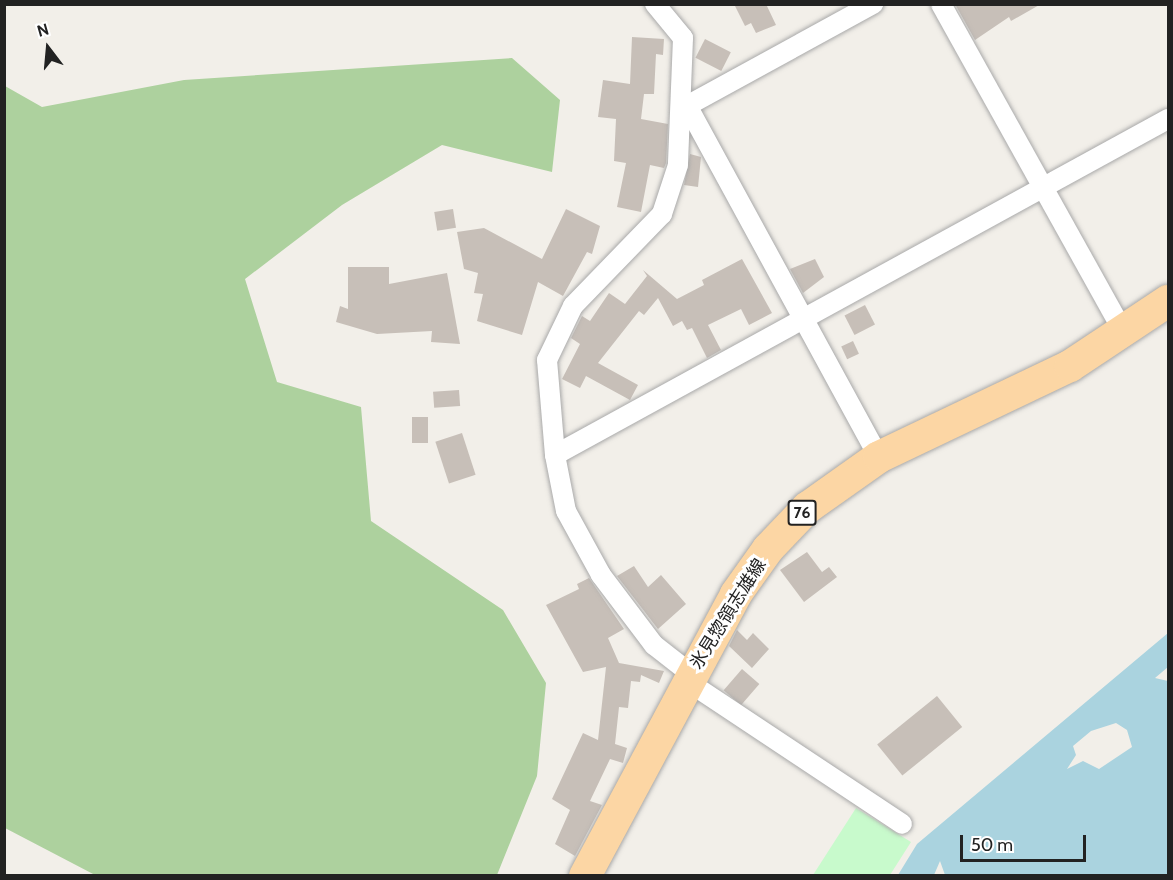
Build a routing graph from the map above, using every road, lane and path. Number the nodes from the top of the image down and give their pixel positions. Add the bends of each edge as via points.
1 (655, 4) edge
2 (873, 4) edge
3 (941, 4) edge
4 (686, 109) junction
5 (1168, 119) edge
6 (1043, 188) junction
7 (1168, 301) edge
8 (802, 317) junction
9 (1124, 333) junction
10 (555, 455) junction
11 (879, 457) junction
12 (689, 677) junction
13 (902, 824) dead end
14 (585, 876) edge

1 - 4 street via 683,38
2 - 4 street
3 - 6 street
4 - 8 street
4 - 10 street via 678,165 663,214 573,306 547,360
5 - 6 street
6 - 8 street
6 - 9 street
7 - 9 main road, 氷見惣領志雄線 / 76
8 - 10 street
8 - 11 street
9 - 11 main road, 氷見惣領志雄線 / 76 via 1070,366
10 - 12 street via 566,511 601,575 654,645
11 - 12 main road, 氷見惣領志雄線 / 76 via 807,508 768,549 736,594
12 - 13 street
12 - 14 main road, 氷見惣領志雄線 / 76

